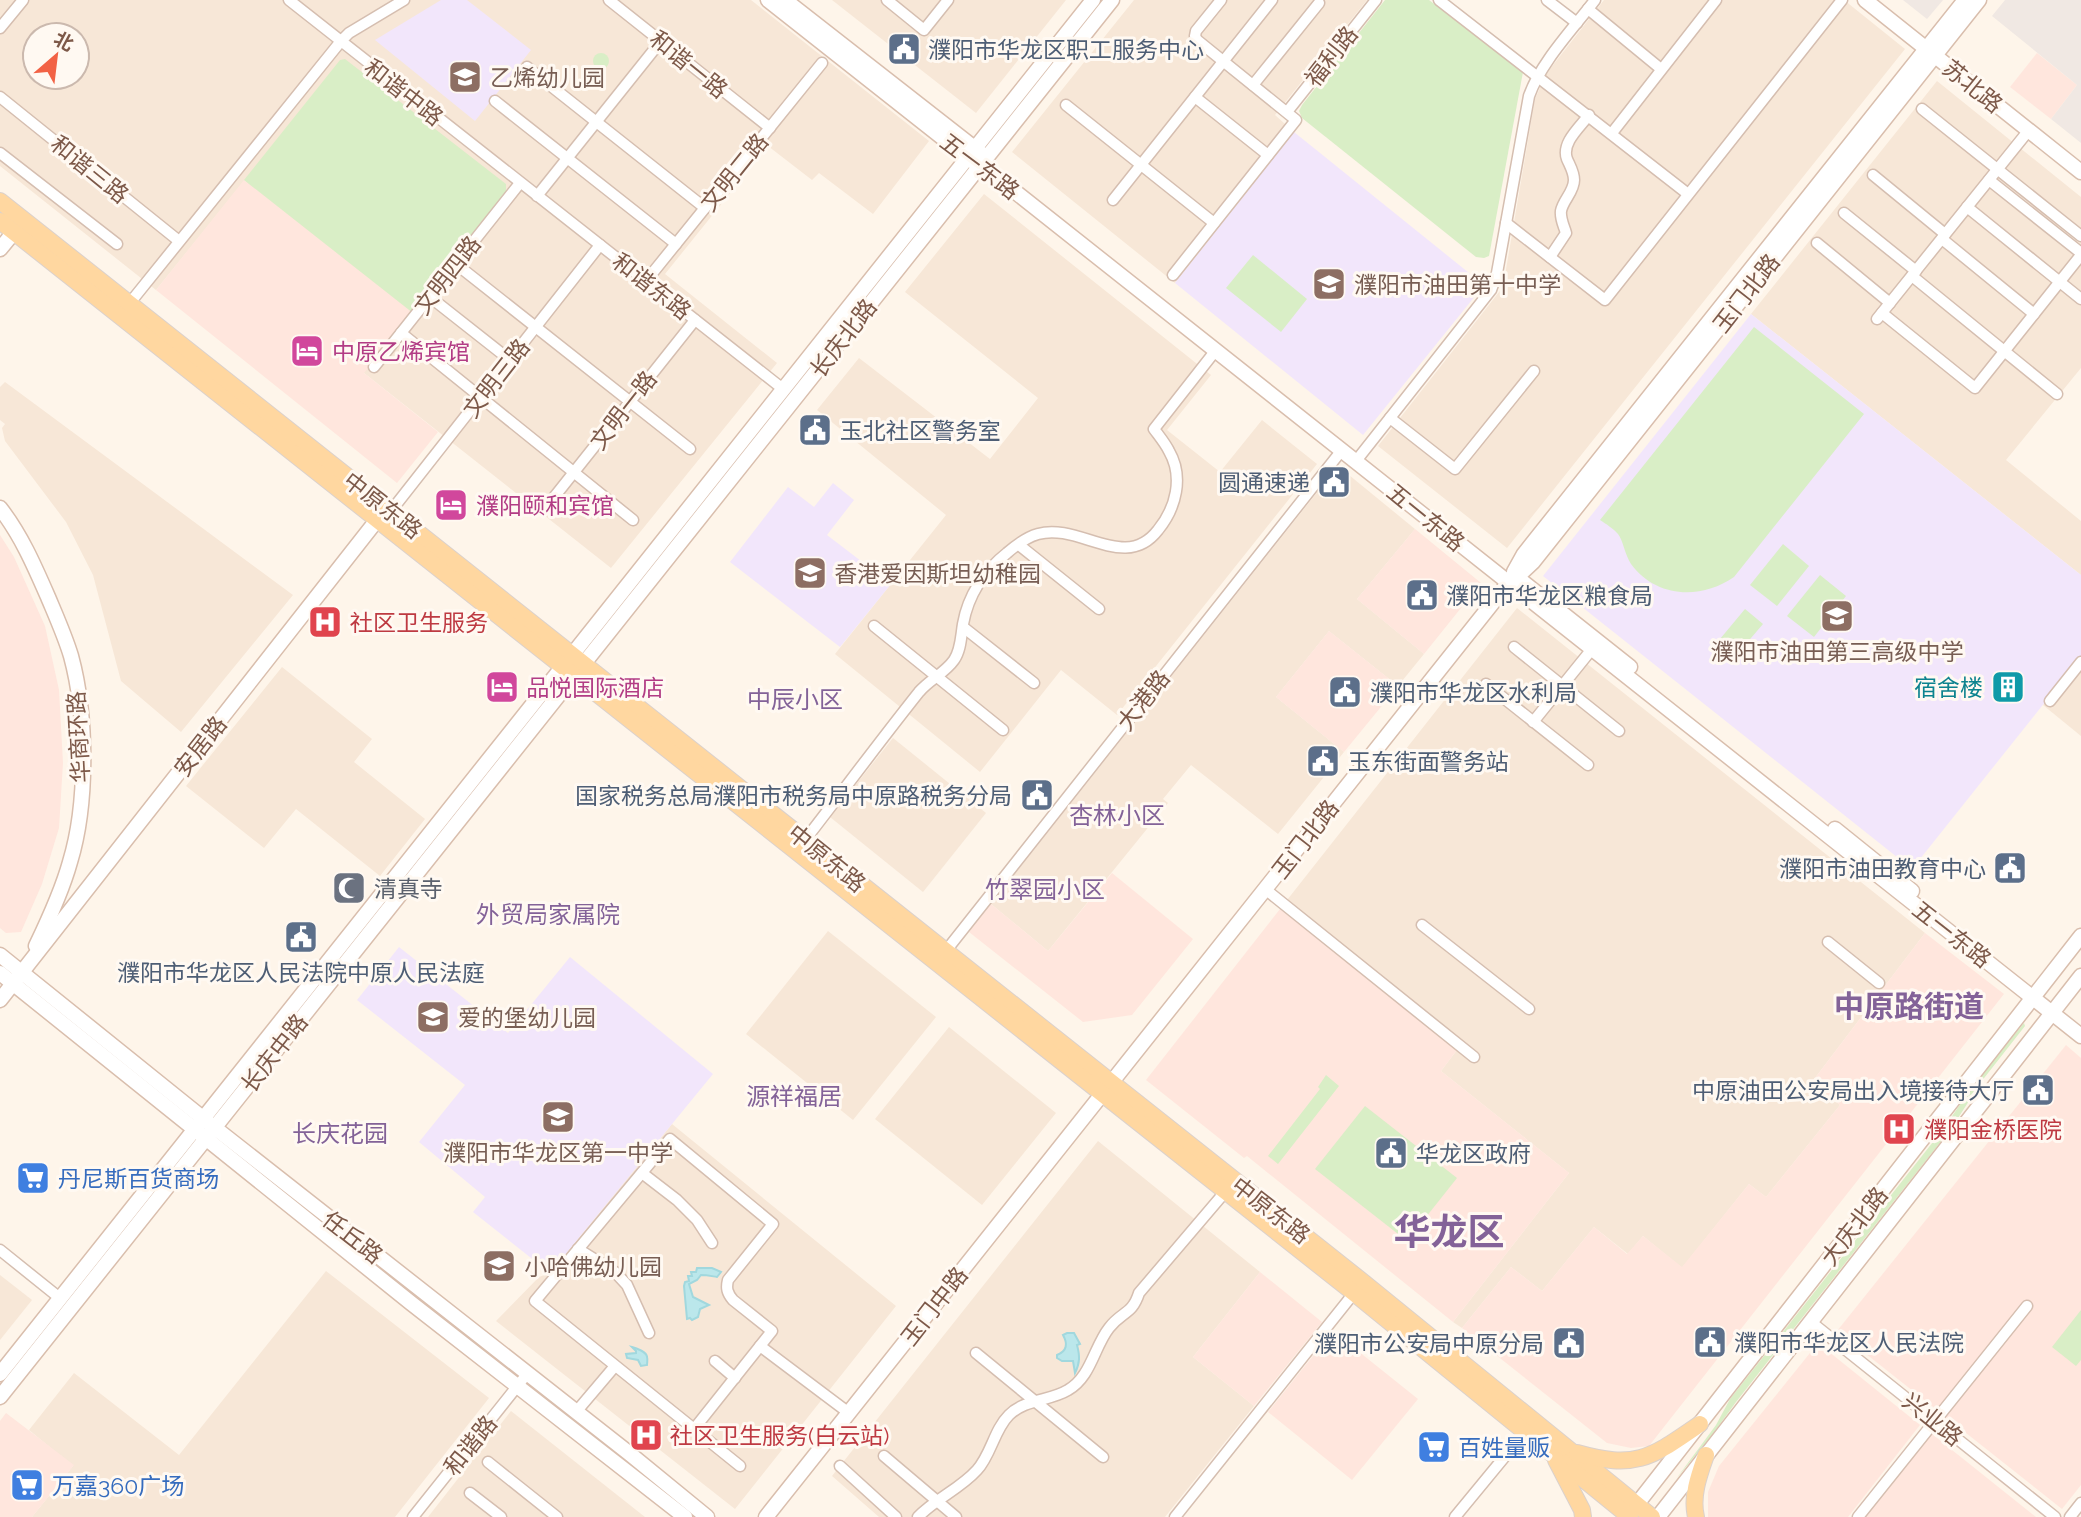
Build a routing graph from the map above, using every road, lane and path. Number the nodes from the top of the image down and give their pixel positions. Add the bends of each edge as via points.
1 (23, 0) edge
2 (289, 0) edge
3 (404, 0) edge
4 (609, 0) edge
5 (768, 0) edge
6 (785, 0) edge
7 (887, 0) edge
8 (948, 0) edge
9 (1093, 0) edge
10 (1112, 0) edge
11 (1221, 0) edge
12 (1272, 0) edge
13 (1376, 0) edge
14 (1439, 0) edge
15 (1547, 0) edge
16 (1716, 0) edge
17 (1842, 0) edge
18 (1865, 0) edge
19 (1879, 0) edge
20 (1965, 0) edge
21 (1979, 0) edge
22 (1319, 3) dead end
23 (1592, 5) edge
24 (1577, 23) junction
25 (0, 28) edge
26 (341, 41) junction
27 (661, 41) junction
28 (1933, 49) junction
29 (1224, 62) junction
30 (822, 63) dead end
31 (527, 67) dead end
32 (1661, 69) junction
33 (1538, 75) junction
34 (1253, 85) junction
35 (0, 97) edge
36 (1195, 97) junction
37 (495, 101) dead end
38 (1066, 105) dead end
39 (1922, 109) dead end
40 (1287, 113) junction
41 (1589, 116) junction
42 (596, 122) junction
43 (770, 128) junction
44 (2029, 130) junction
45 (1612, 133) junction
46 (0, 153) edge
47 (971, 153) junction
48 (1268, 155) junction
49 (567, 158) junction
50 (2081, 160) edge
51 (983, 162) junction
52 (1141, 165) junction
53 (1998, 169) junction
54 (2081, 172) edge
55 (1873, 176) dead end
56 (1989, 180) junction
57 (520, 183) junction
58 (1689, 194) junction
59 (537, 196) junction
60 (1113, 200) dead end
61 (0, 201) edge
62 (1968, 207) junction
63 (705, 208) junction
64 (1844, 213) dead end
65 (0, 221) edge
66 (1214, 223) junction
67 (1506, 223) junction
68 (14, 232) junction
69 (1944, 236) junction
70 (2081, 236) edge
71 (179, 241) junction
72 (1817, 243) dead end
73 (117, 244) dead end
74 (676, 244) junction
75 (600, 245) junction
76 (0, 249) edge
77 (2081, 254) edge
78 (1550, 257) junction
79 (456, 264) junction
80 (1914, 274) junction
81 (1173, 275) dead end
82 (646, 281) junction
83 (2060, 281) junction
84 (430, 297) junction
85 (2081, 299) edge
86 (1890, 303) junction
87 (129, 304) junction
88 (2034, 314) junction
89 (695, 320) junction
90 (536, 327) junction
91 (401, 333) junction
92 (1216, 351) junction
93 (2004, 351) junction
94 (510, 360) junction
95 (374, 367) dead end
96 (1534, 371) dead end
97 (783, 389) junction
98 (2057, 394) dead end
99 (481, 397) junction
100 (630, 401) junction
101 (1390, 418) junction
102 (690, 449) dead end
103 (1342, 450) junction
104 (1359, 458) junction
105 (574, 472) junction
106 (551, 501) dead end
107 (0, 508) edge
108 (384, 516) junction
109 (633, 520) dead end
110 (1019, 545) junction
111 (1513, 578) junction
112 (1099, 610) dead end
113 (874, 626) dead end
114 (963, 627) junction
115 (1514, 647) dead end
116 (1591, 649) junction
117 (2081, 662) edge
118 (574, 665) junction
119 (936, 677) junction
120 (2076, 677) edge
121 (1034, 683) dead end
122 (1486, 684) dead end
123 (1562, 685) junction
124 (2050, 701) dead end
125 (1533, 722) junction
126 (1003, 730) dead end
127 (1619, 731) dead end
128 (1588, 765) dead end
129 (805, 840) junction
130 (1265, 889) junction
131 (1422, 925) dead end
132 (2081, 936) edge
133 (1828, 942) dead end
134 (945, 952) junction
135 (0, 955) edge
136 (0, 973) edge
137 (2081, 976) edge
138 (18, 978) junction
139 (1879, 983) dead end
140 (2035, 995) junction
141 (0, 1000) edge
142 (1529, 1009) dead end
143 (2054, 1010) junction
144 (2081, 1026) edge
145 (2081, 1037) edge
146 (1474, 1057) dead end
147 (1106, 1089) junction
148 (205, 1129) junction
149 (642, 1173) junction
150 (1225, 1192) junction
151 (712, 1243) dead end
152 (578, 1249) junction
153 (0, 1250) edge
154 (1354, 1293) junction
155 (61, 1298) junction
156 (2027, 1306) dead end
157 (1811, 1322) junction
158 (649, 1333) dead end
159 (760, 1346) junction
160 (976, 1353) dead end
161 (715, 1362) dead end
162 (615, 1366) junction
163 (1, 1369) edge
164 (735, 1378) junction
165 (523, 1379) junction
166 (0, 1397) edge
167 (1035, 1401) junction
168 (576, 1412) junction
169 (849, 1413) junction
170 (1935, 1421) junction
171 (1700, 1424) junction
172 (694, 1429) junction
173 (1525, 1432) junction
174 (1572, 1451) junction
175 (1553, 1455) junction
176 (1706, 1455) junction
177 (884, 1456) dead end
178 (1103, 1457) dead end
179 (488, 1462) dead end
180 (740, 1466) dead end
181 (840, 1466) dead end
182 (470, 1493) dead end
183 (937, 1501) junction
184 (2081, 1503) edge
185 (1631, 1514) edge
186 (413, 1517) edge
187 (501, 1517) edge
188 (557, 1517) edge
189 (685, 1517) edge
190 (707, 1517) edge
191 (766, 1517) edge
192 (896, 1517) edge
193 (918, 1517) edge
194 (956, 1517) edge
195 (1175, 1517) edge
196 (1455, 1517) edge
197 (1583, 1517) edge
198 (1652, 1517) edge
199 (1658, 1517) edge
200 (1696, 1517) edge
201 (1858, 1517) edge
202 (2055, 1517) edge
203 (2070, 1517) edge

1 - 25 street
2 - 26 street, 和谐中路
3 - 26 street
4 - 27 street, 和谐一路
5 - 47 street, 五一东路
6 - 47 street, 五一东路
7 - 8 street via 925,30
9 - 47 street, 长庆北路
10 - 51 street, 长庆北路
11 - 29 street via 1195,36
12 - 29 street
13 - 40 street, 福利路
14 - 33 street
15 - 24 street
16 - 32 street
17 - 58 street
18 - 28 street, 苏北路
19 - 28 street, 苏北路
20 - 28 street, 玉门北路
21 - 28 street, 玉门北路
22 - 34 street
23 - 24 street
23 - 32 street
24 - 33 street
26 - 57 street, 和谐中路
26 - 71 street
27 - 42 street
27 - 43 street, 和谐一路
28 - 44 street, 苏北路
28 - 50 street, 苏北路
28 - 111 street, 玉门北路 via 1524,554
29 - 34 street
29 - 36 street
30 - 43 street, 文明二路
31 - 42 street
32 - 45 street
33 - 41 street
33 - 67 street via 1529,96
34 - 40 street
35 - 71 street, 和谐三路
36 - 48 street
36 - 52 street
37 - 49 street
38 - 52 street
39 - 53 street
40 - 48 street via 1296,120
41 - 45 street
41 - 78 street via 1567,147 1573,189 1561,210 1566,233
42 - 49 street
42 - 63 street
43 - 63 street, 文明二路
44 - 53 street
44 - 54 street, 苏北路
45 - 58 street
46 - 73 street
47 - 51 street, 五一东路
47 - 97 street, 长庆北路
48 - 66 street
49 - 59 street
49 - 74 street
51 - 92 street, 五一东路
51 - 104 street, 五一东路
51 - 118 street, 长庆北路
52 - 60 street
52 - 66 street
53 - 56 street
53 - 70 street
55 - 69 street
56 - 62 street
56 - 77 street
57 - 59 street, 和谐东路
57 - 79 street, 文明四路
58 - 78 street via 1605,300
59 - 75 street, 和谐东路
61 - 87 main road, 中原东路
62 - 69 street
62 - 83 street
63 - 74 street, 文明二路
64 - 80 street
65 - 68 main road, 中原东路
66 - 81 street
67 - 78 street
67 - 101 street via 1491,290
68 - 76 street
68 - 108 main road, 中原东路
69 - 80 street
69 - 88 street
71 - 87 street
72 - 86 street
74 - 82 street, 文明二路
75 - 82 street, 和谐东路
75 - 90 street, 文明三路
77 - 83 street
79 - 84 street, 文明四路
79 - 90 street
80 - 86 street
80 - 93 street
82 - 89 street, 和谐东路
83 - 85 street
83 - 88 street
84 - 91 street, 文明四路
84 - 94 street
86 - 93 street via 1879,316 1975,388
87 - 108 main road, 中原东路
88 - 93 street
89 - 97 street, 和谐东路
89 - 100 street, 文明一路
90 - 94 street, 文明三路
90 - 100 street
91 - 95 street, 文明四路
91 - 99 street
92 - 103 street, 五一东路
92 - 110 street via 1154,429 1170,452 1177,485 1168,513 1147,542 1138,547 1115,547 1054,532 1039,533
93 - 98 street
94 - 99 street, 文明三路
96 - 101 street via 1455,469
97 - 118 street, 长庆北路
99 - 105 street
99 - 108 street, 文明三路
100 - 102 street
100 - 105 street, 文明一路
101 - 104 street
103 - 104 street, 五一东路
103 - 134 street, 大港路
104 - 111 street, 五一东路
105 - 106 street, 文明一路
105 - 109 street
107 - 138 street, 华商环路 via 36,567 60,625 71,656 82,723 82,782 70,863 50,916
108 - 118 main road, 中原东路
108 - 138 street, 安居路
110 - 112 street
110 - 114 street via 982,579
111 - 116 street, 五一东路
111 - 130 street, 玉门北路
111 - 140 street, 五一东路
113 - 119 street
114 - 119 street via 954,661
114 - 121 street
115 - 123 street
116 - 123 street
116 - 140 street, 五一东路
117 - 120 street
118 - 129 main road, 中原东路
118 - 147 main road, 中原东路
118 - 148 street, 长庆中路
119 - 126 street
119 - 129 street
120 - 124 street
122 - 125 street
123 - 125 street
123 - 127 street
125 - 128 street
129 - 134 main road, 中原东路
130 - 146 street
130 - 147 street, 玉门北路
131 - 142 street
132 - 140 street, 大庆北路
133 - 139 street
134 - 147 main road, 中原东路
135 - 138 street, 任丘路
136 - 138 street, 任丘路
137 - 143 street, 大庆北路
138 - 141 street
138 - 148 street, 任丘路
140 - 143 street, 五一东路
140 - 171 street, 大庆北路
143 - 144 street, 五一东路
143 - 145 street, 五一东路
143 - 157 street, 大庆北路
147 - 150 main road, 中原东路
147 - 169 street, 玉门中路
147 - 174 main road, 中原东路 via 1363,1282
148 - 155 street, 长庆中路
148 - 165 street, 任丘路
148 - 166 street, 长庆中路
149 - 151 street via 683,1206
149 - 152 street
149 - 159 street via 670,1139 773,1224 727,1286 733,1300 772,1331
150 - 154 main road, 中原东路
150 - 167 street via 1139,1293 1134,1307 1107,1331 1075,1385
152 - 158 street via 626,1284
152 - 162 street via 535,1301
153 - 155 street
154 - 173 main road, 中原东路
154 - 195 street
155 - 163 street, 长庆中路
156 - 170 street
157 - 170 street, 兴业路
157 - 176 street, 大庆北路
159 - 164 street
159 - 169 street
160 - 167 street
161 - 164 street
162 - 168 street
162 - 172 street
164 - 172 street
165 - 168 street, 任丘路
165 - 186 street, 和谐路
165 - 189 street, 任丘路
167 - 178 street
167 - 183 street via 1010,1414 976,1471
168 - 190 street, 任丘路
169 - 191 street, 玉门中路
170 - 201 street
170 - 202 street, 兴业路
171 - 174 main road via 1649,1456 1621,1461
171 - 185 street, 大庆北路
172 - 180 street
173 - 175 main road, 中原东路
173 - 196 street
174 - 185 main road, 中原东路
175 - 185 main road, 中原东路
175 - 197 main road
176 - 199 street, 大庆北路
176 - 200 main road via 1693,1504
177 - 183 street
179 - 188 street
181 - 192 street
182 - 187 street
183 - 193 street
183 - 194 street
184 - 203 street
185 - 198 main road, 中原东路

